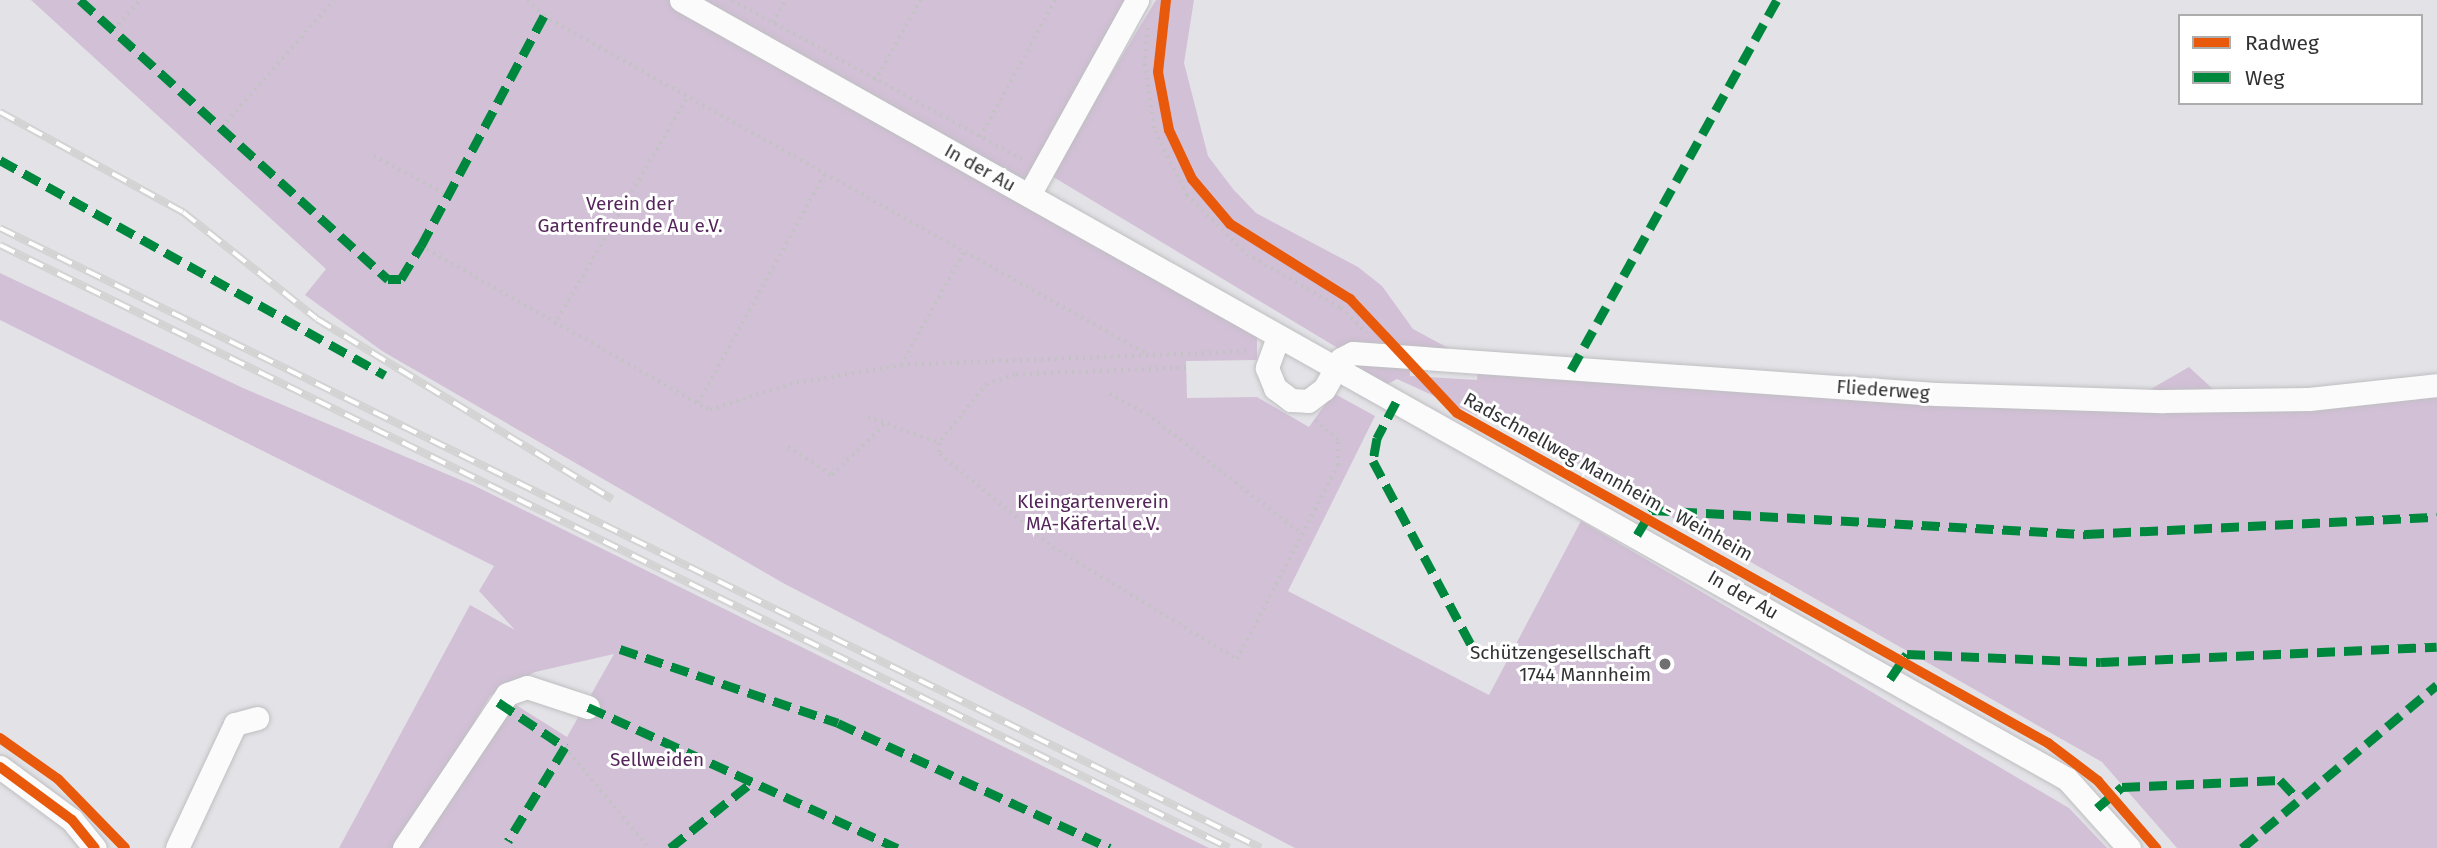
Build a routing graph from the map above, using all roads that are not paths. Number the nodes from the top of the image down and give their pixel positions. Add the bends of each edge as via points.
1 (681, 0) edge
2 (1137, 0) edge
3 (1028, 195) junction
4 (1274, 344) junction
5 (1336, 368) junction
6 (2437, 384) edge
7 (588, 707) dead end
8 (257, 718) dead end
9 (0, 767) edge
10 (95, 848) edge
11 (177, 848) edge
12 (404, 848) edge
13 (2129, 848) edge

1 - 3 street, In der Au
2 - 3 street
3 - 4 street, In der Au
4 - 5 street, In der Au
4 - 5 street via 1275,388 1291,400 1308,401
5 - 6 street, Fliederweg via 1353,353 1936,394 2151,400 2309,399
5 - 13 street, In der Au via 2067,779
7 - 12 street via 527,687 507,694
8 - 11 street via 235,724
9 - 10 street via 72,820

